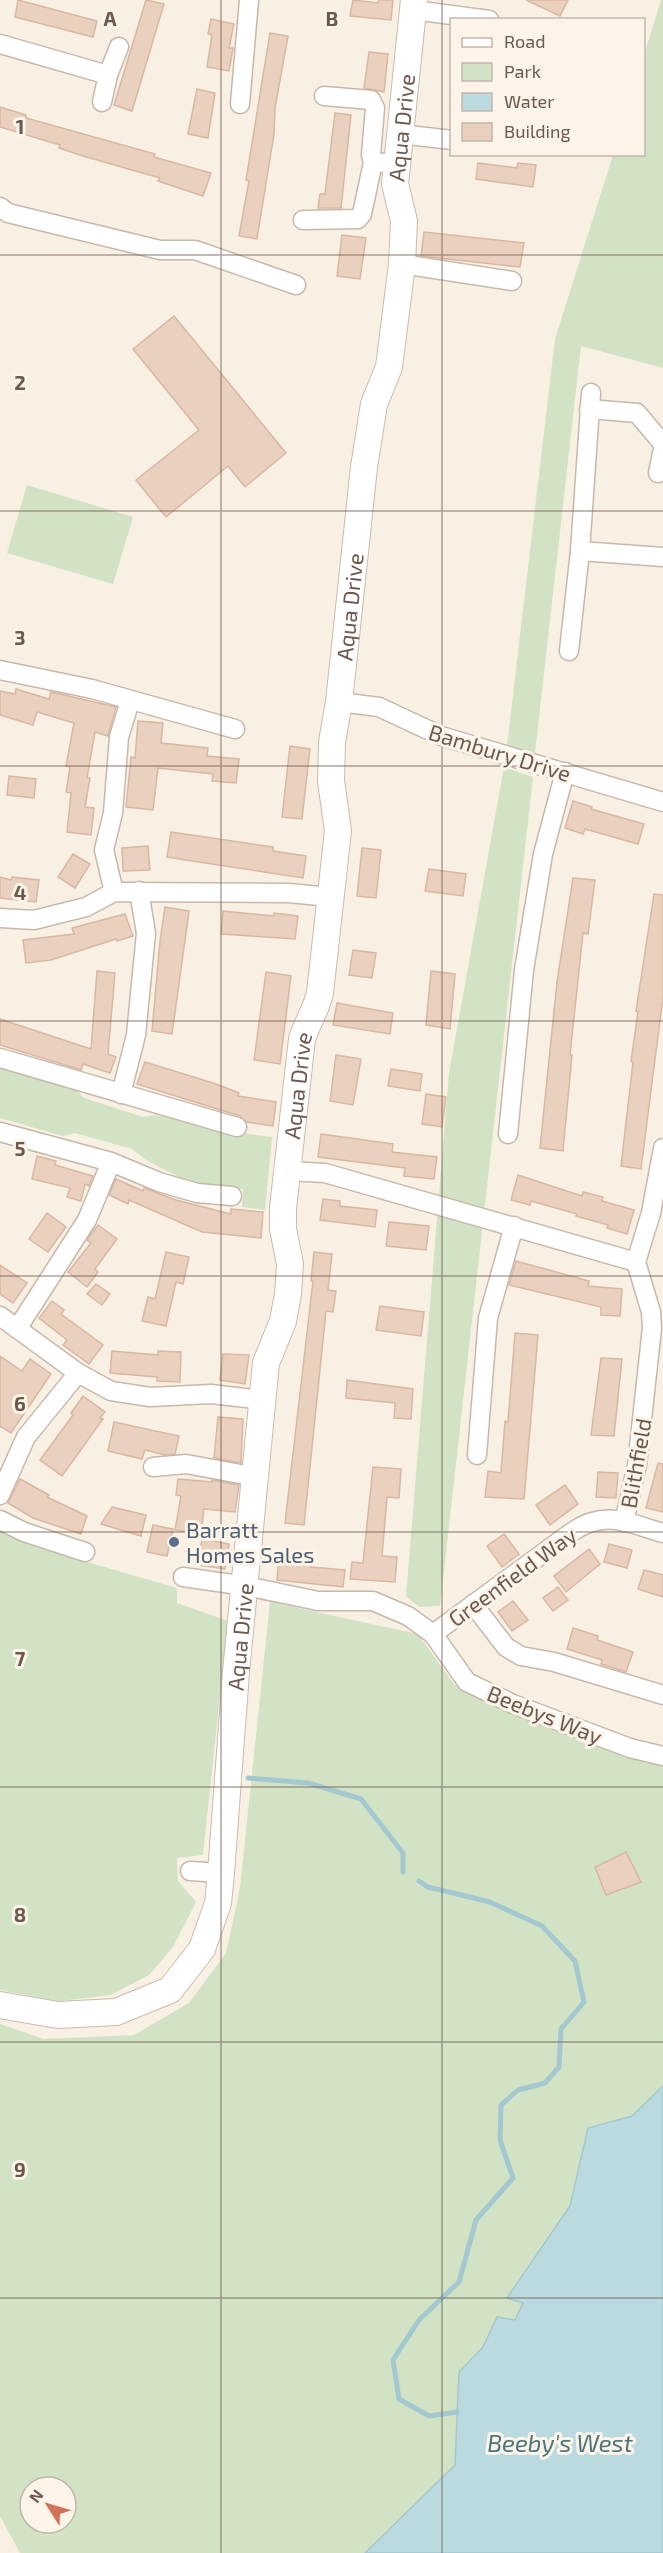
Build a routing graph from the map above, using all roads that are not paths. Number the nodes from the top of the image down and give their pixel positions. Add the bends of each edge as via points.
1 (249, 0) edge
2 (414, 5) edge
3 (479, 18) edge
4 (0, 44) edge
5 (119, 47) dead end
6 (108, 75) junction
7 (324, 96) dead end
8 (102, 102) dead end
9 (240, 104) dead end
10 (400, 134) junction
11 (450, 140) edge
12 (385, 163) junction
13 (0, 207) edge
14 (303, 220) dead end
15 (402, 264) junction
16 (512, 281) dead end
17 (296, 285) dead end
18 (663, 444) edge
19 (663, 449) edge
20 (658, 473) dead end
21 (580, 551) junction
22 (663, 557) edge
23 (569, 651) dead end
24 (0, 670) edge
25 (130, 701) junction
26 (339, 702) junction
27 (236, 729) dead end
28 (565, 772) junction
29 (663, 802) edge
30 (139, 891) junction
31 (114, 892) junction
32 (330, 897) junction
33 (0, 918) edge
34 (0, 1058) edge
35 (122, 1094) junction
36 (237, 1127) dead end
37 (0, 1132) edge
38 (508, 1134) dead end
39 (663, 1148) edge
40 (111, 1162) junction
41 (287, 1171) junction
42 (232, 1196) dead end
43 (514, 1226) junction
44 (636, 1262) junction
45 (0, 1316) edge
46 (17, 1329) junction
47 (78, 1373) junction
48 (262, 1400) junction
49 (477, 1455) dead end
50 (153, 1467) dead end
51 (256, 1477) junction
52 (0, 1495) edge
53 (0, 1520) edge
54 (624, 1522) junction
55 (663, 1533) edge
56 (85, 1552) dead end
57 (183, 1577) dead end
58 (246, 1586) junction
59 (473, 1604) junction
60 (433, 1634) junction
61 (663, 1695) edge
62 (663, 1756) edge
63 (190, 1871) dead end
64 (222, 1874) junction
65 (0, 2005) edge

1 - 9 street
2 - 3 street
2 - 10 street, Aqua Drive
4 - 6 street
5 - 6 street
6 - 8 street
7 - 12 street via 371,100 375,108 371,156
10 - 11 street
10 - 12 street, Aqua Drive
12 - 14 street via 358,219
12 - 15 street, Aqua Drive via 404,221
13 - 17 street via 9,213 160,250 195,250
15 - 16 street
15 - 26 street, Aqua Drive via 389,367 374,404 364,467
18 - 21 street via 637,413 590,401
19 - 20 street
21 - 22 street
21 - 23 street
24 - 25 street
25 - 27 street
25 - 31 street via 119,737 113,813 104,850
26 - 28 street, Bambury Drive via 379,707 441,736
26 - 32 street, Aqua Drive via 331,756 338,831
28 - 29 street, Bambury Drive
28 - 38 street via 543,854 524,970
30 - 31 street
30 - 32 street
30 - 35 street via 147,933 136,1035
31 - 33 street via 86,907 34,920
32 - 41 street, Aqua Drive via 320,993 301,1048
34 - 35 street
35 - 36 street
37 - 40 street
39 - 44 street via 651,1213
40 - 42 street via 197,1193
40 - 46 street via 87,1220
41 - 43 street via 325,1173
41 - 48 street, Aqua Drive via 282,1217 290,1278 284,1318 266,1363
43 - 44 street
43 - 49 street via 488,1318
44 - 54 street, Blithfield via 652,1328 635,1474
45 - 46 street
46 - 47 street
47 - 48 street via 111,1391 150,1397 211,1394
47 - 52 street via 26,1437
48 - 51 street, Aqua Drive
50 - 51 street via 186,1464
51 - 58 street, Aqua Drive
53 - 56 street
54 - 55 street, Greenfield Way
54 - 59 street, Greenfield Way via 599,1518 581,1525
57 - 58 street, Beebys Way
58 - 60 street, Beebys Way via 318,1601 373,1600 408,1616
58 - 64 street, Aqua Drive
59 - 60 street, Greenfield Way
59 - 61 street via 507,1647 520,1656 554,1662
60 - 62 street, Beebys Way via 467,1682 513,1704 630,1748
63 - 64 street
64 - 65 street, Aqua Drive via 218,1903 202,1949 170,1990 116,2012 58,2015

